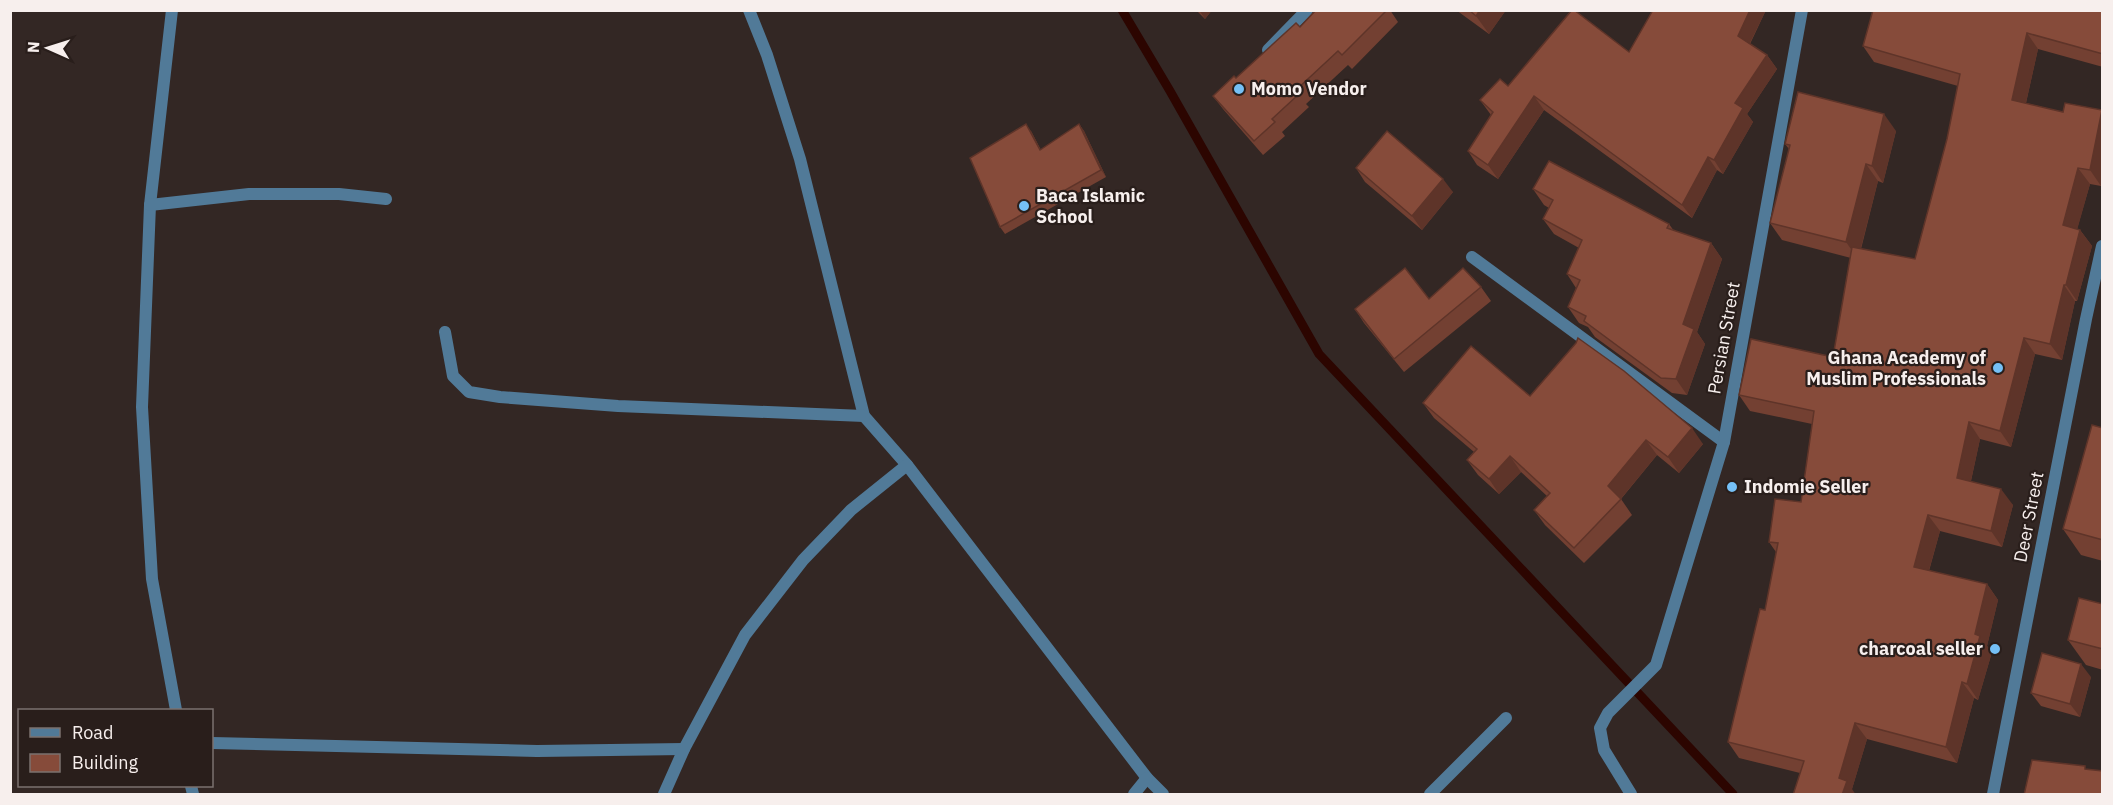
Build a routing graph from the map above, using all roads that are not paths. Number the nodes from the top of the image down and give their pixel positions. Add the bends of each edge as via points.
1 (172, 10) edge
2 (748, 10) edge
3 (1308, 10) edge
4 (1802, 10) edge
5 (1258, 60) edge
6 (386, 199) dead end
7 (150, 205) junction
8 (2103, 246) edge
9 (1472, 257) dead end
10 (445, 332) dead end
11 (864, 416) junction
12 (1724, 442) junction
13 (907, 465) junction
14 (176, 709) edge
15 (1506, 718) dead end
16 (213, 743) edge
17 (684, 749) junction
18 (1147, 778) junction
19 (664, 795) edge
20 (1134, 795) edge
21 (1163, 795) edge
22 (1430, 795) edge
23 (1631, 795) edge
24 (1993, 795) edge

1 - 7 street
2 - 11 street via 767,55 800,159
3 - 5 street
4 - 12 street, Persian Street
6 - 7 street via 339,194 249,194
7 - 14 street via 142,406 152,579
8 - 24 street, Deer Street
9 - 12 street
10 - 11 street via 453,376 469,392 618,406
11 - 13 street
12 - 23 street, Persian Street via 1652,669 1608,713 1600,728 1604,750
13 - 17 street via 850,510 803,560 745,635
13 - 18 street
15 - 22 street
16 - 17 street via 537,751
17 - 19 street
18 - 20 street
18 - 21 street

